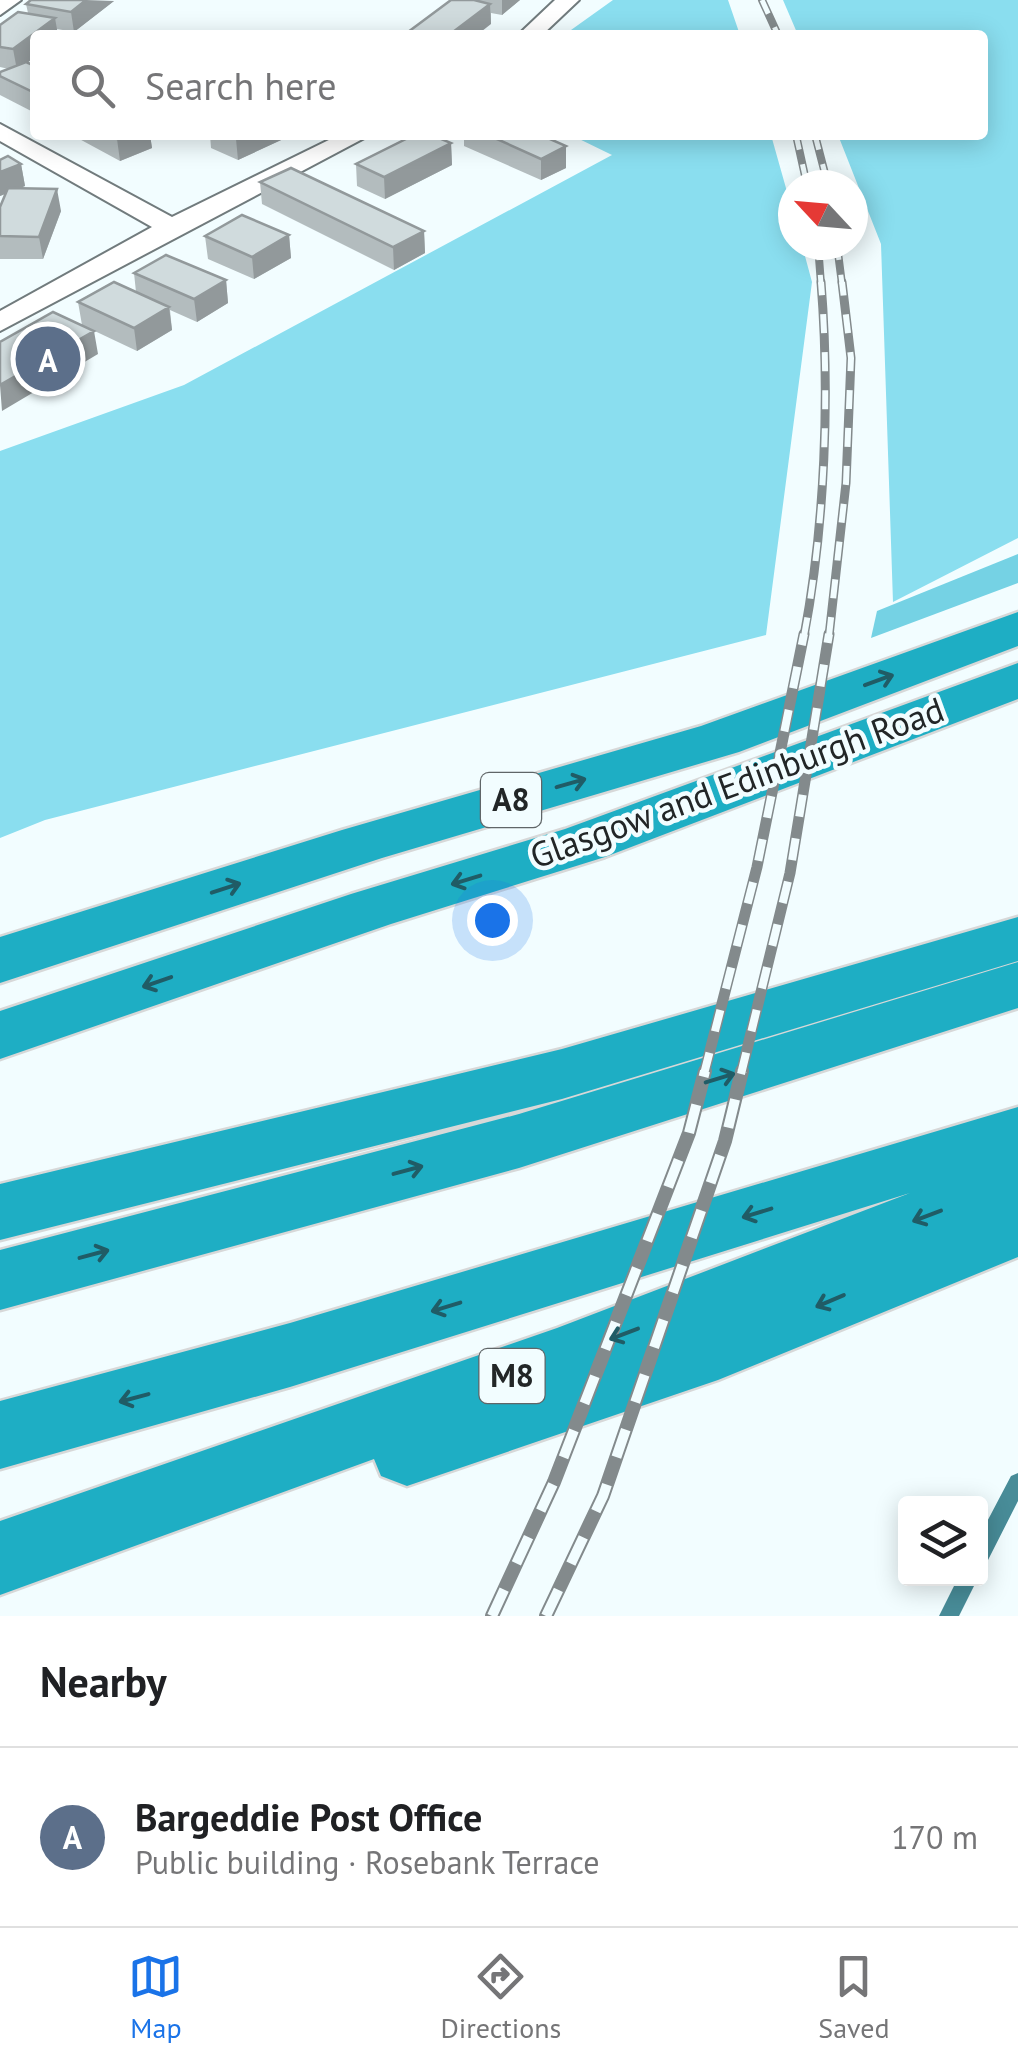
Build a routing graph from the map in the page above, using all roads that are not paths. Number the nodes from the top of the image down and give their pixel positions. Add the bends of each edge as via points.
1 (10, 0) edge
2 (568, 0) edge
3 (0, 8) edge
4 (535, 30) edge
5 (0, 131) edge
6 (348, 140) edge
7 (171, 227) junction
8 (0, 323) edge
9 (1018, 628) edge
10 (1018, 680) edge
11 (1018, 938) edge
12 (0, 960) edge
13 (1018, 985) edge
14 (0, 1034) edge
15 (1018, 1133) edge
16 (1018, 1180) edge
17 (0, 1212) edge
18 (1018, 1226) edge
19 (0, 1280) edge
20 (0, 1435) edge
21 (0, 1558) edge
22 (0, 1592) edge

1 - 3 street
2 - 4 street
5 - 7 street
6 - 7 street
7 - 8 street
12 -> 9 highway, Glasgow and Edinburgh Road / A8 via 720,739
10 -> 14 highway, Glasgow and Edinburgh Road / A8 via 585,843
11 - 17 highway via 562,1074
19 -> 13 highway via 519,1141
15 -> 20 highway, M8 via 290,1355
16 -> 21 highway, M8 via 564,1358
18 -> 22 highway, M8 via 694,1358

